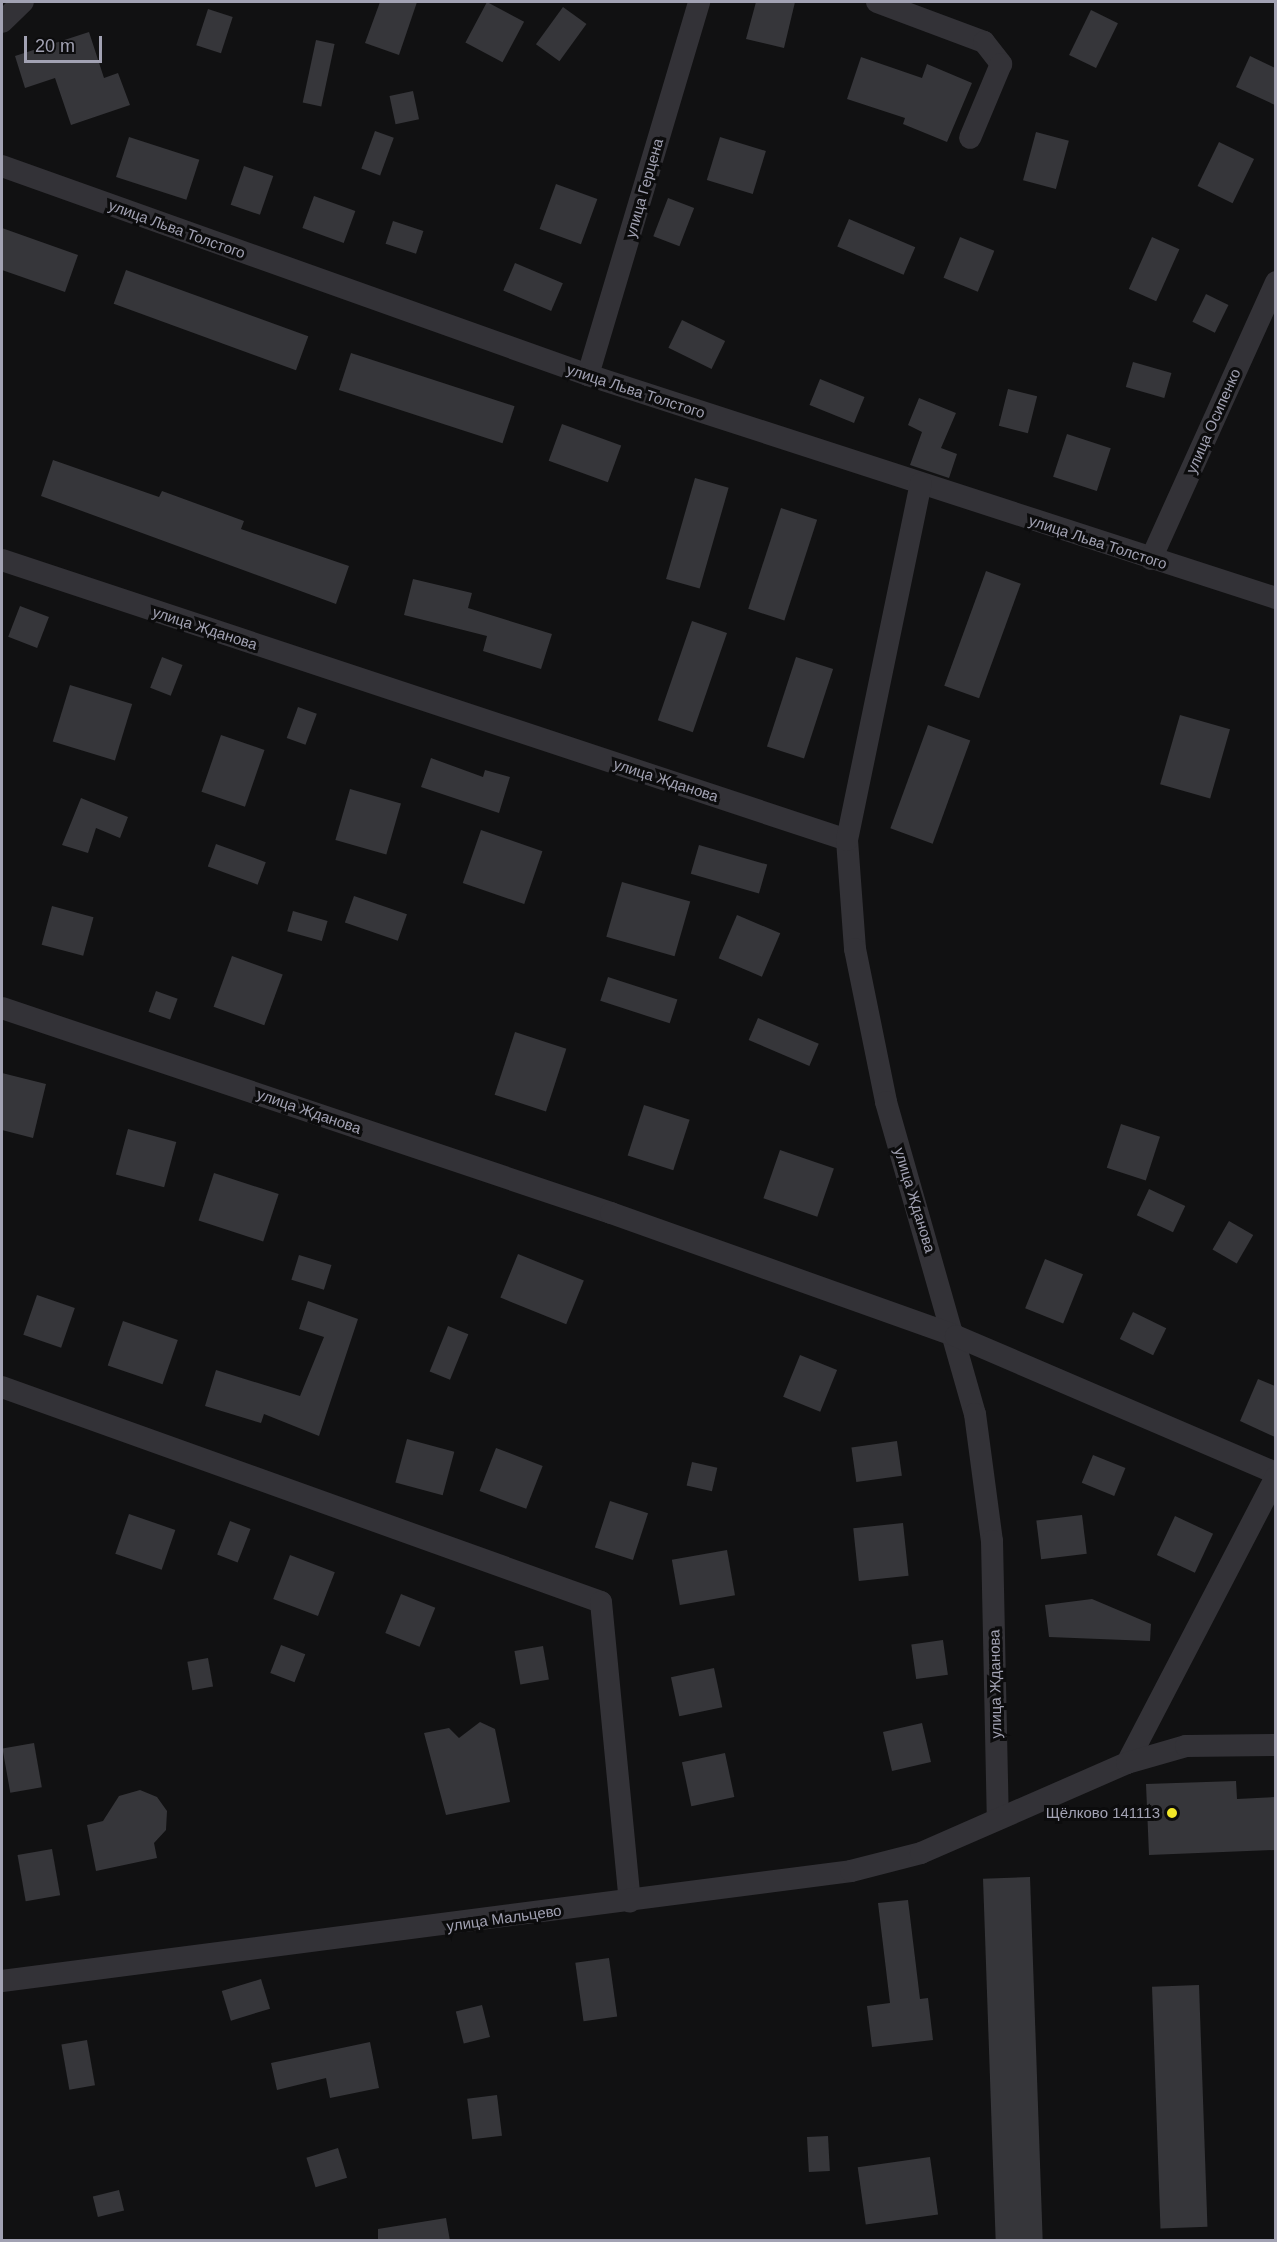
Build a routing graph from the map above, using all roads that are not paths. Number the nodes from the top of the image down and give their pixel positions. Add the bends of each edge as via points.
1 (23, 2) edge
2 (699, 2) edge
3 (877, 2) edge
4 (2, 22) edge
5 (970, 138) dead end
6 (2, 166) edge
7 (1275, 282) edge
8 (588, 375) junction
9 (921, 484) junction
10 (1152, 559) junction
11 (2, 561) edge
12 (1275, 598) edge
13 (847, 840) junction
14 (2, 1008) edge
15 (956, 1336) junction
16 (2, 1387) edge
17 (1275, 1475) edge
18 (1275, 1745) edge
19 (1127, 1762) junction
20 (998, 1819) junction
21 (630, 1902) junction
22 (2, 1981) edge

1 - 4 street
2 - 8 street, улица Герцена
3 - 5 street via 984,42 1000,64
6 - 8 street, улица Льва Толстого
7 - 10 street, улица Осипенко
8 - 9 street, улица Льва Толстого
9 - 10 street, улица Льва Толстого
9 - 13 street
10 - 12 street, улица Льва Толстого
11 - 13 street, улица Жданова
13 - 15 street, улица Жданова via 855,949 886,1102
14 - 15 street, улица Жданова via 600,1209
15 - 17 street, улица Жданова
15 - 20 street, улица Жданова via 975,1414 992,1541
16 - 21 street via 601,1602
17 - 19 street
18 - 19 street, улица Мальцево via 1186,1746
19 - 20 street, улица Мальцево
20 - 21 street, улица Мальцево via 921,1853 851,1871
21 - 22 street, улица Мальцево

